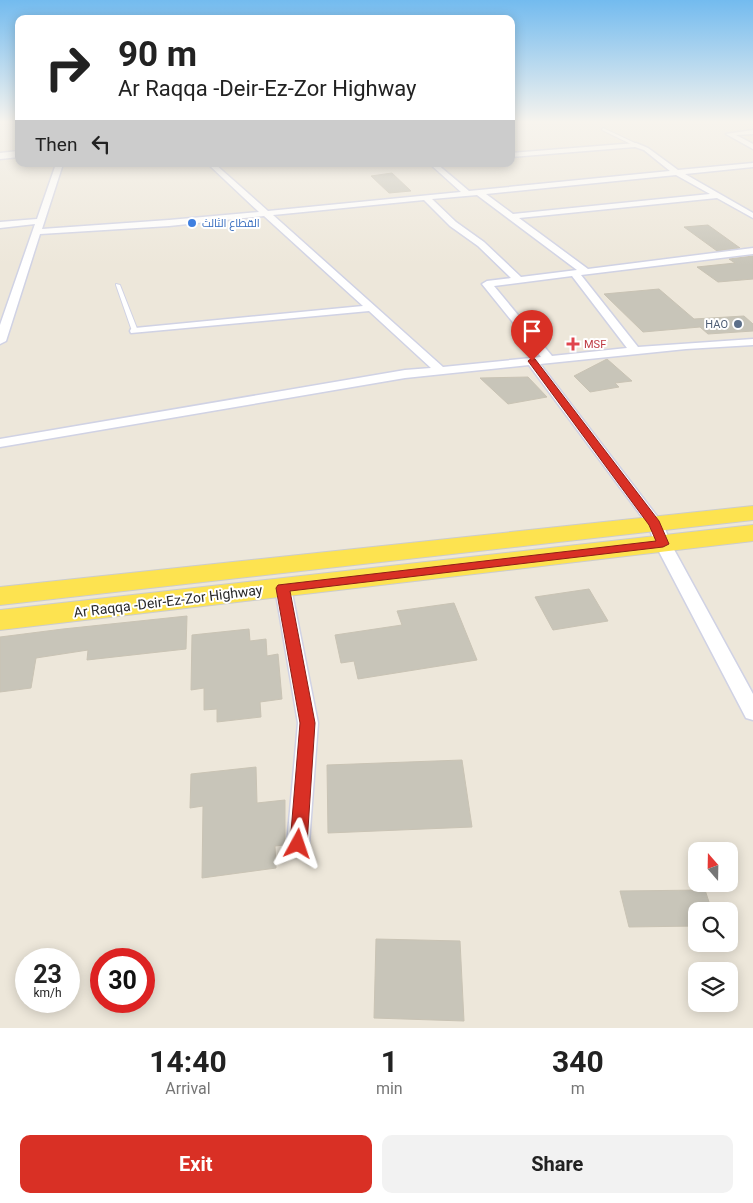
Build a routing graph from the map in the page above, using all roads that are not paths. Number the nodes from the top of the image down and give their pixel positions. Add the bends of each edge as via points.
1 (58, 169) edge
2 (216, 169) edge
3 (439, 169) edge
4 (672, 169) edge
5 (709, 169) edge
6 (676, 172) junction
7 (480, 193) junction
8 (468, 194) junction
9 (718, 196) junction
10 (426, 198) junction
11 (264, 213) junction
12 (513, 216) junction
13 (753, 216) edge
14 (39, 221) junction
15 (0, 225) edge
16 (36, 232) junction
17 (753, 251) edge
18 (586, 271) junction
19 (574, 273) junction
20 (519, 280) junction
21 (118, 285) dead end
22 (371, 308) junction
23 (135, 331) joint
24 (0, 341) edge
25 (753, 342) edge
26 (635, 351) junction
27 (549, 359) junction
28 (532, 361) junction
29 (440, 370) junction
30 (0, 443) edge
31 (753, 513) edge
32 (753, 533) edge
33 (659, 534) junction
34 (283, 588) junction
35 (0, 596) edge
36 (0, 620) edge
37 (753, 712) edge
38 (298, 844) dead end

1 - 14 street
2 - 11 street
3 - 8 street
4 - 6 street
5 - 6 street
6 - 7 street
6 - 9 street
7 - 8 street
7 - 12 street
8 - 10 street
9 - 12 street
9 - 13 street
10 - 11 street
10 - 20 street
11 - 16 street
11 - 22 street
12 - 18 street
14 - 15 street
14 - 16 street
16 - 24 street
17 - 18 street
18 - 19 street
19 - 20 street
19 - 26 street
20 - 27 street via 488,284
21 - 23 lane
22 - 23 street
22 - 29 street
25 - 26 street
26 - 27 street
27 - 28 street
28 - 29 street
28 - 33 street
29 - 30 street
31 - 33 main road, Ar Raqqa -Deir-Ez-Zor Highway
32 - 33 main road, Ar Raqqa -Deir-Ez-Zor Highway
33 - 34 main road, Ar Raqqa -Deir-Ez-Zor Highway
33 - 35 main road, Ar Raqqa -Deir-Ez-Zor Highway
33 - 37 street
34 - 36 main road, Ar Raqqa -Deir-Ez-Zor Highway
34 - 38 street via 308,723

